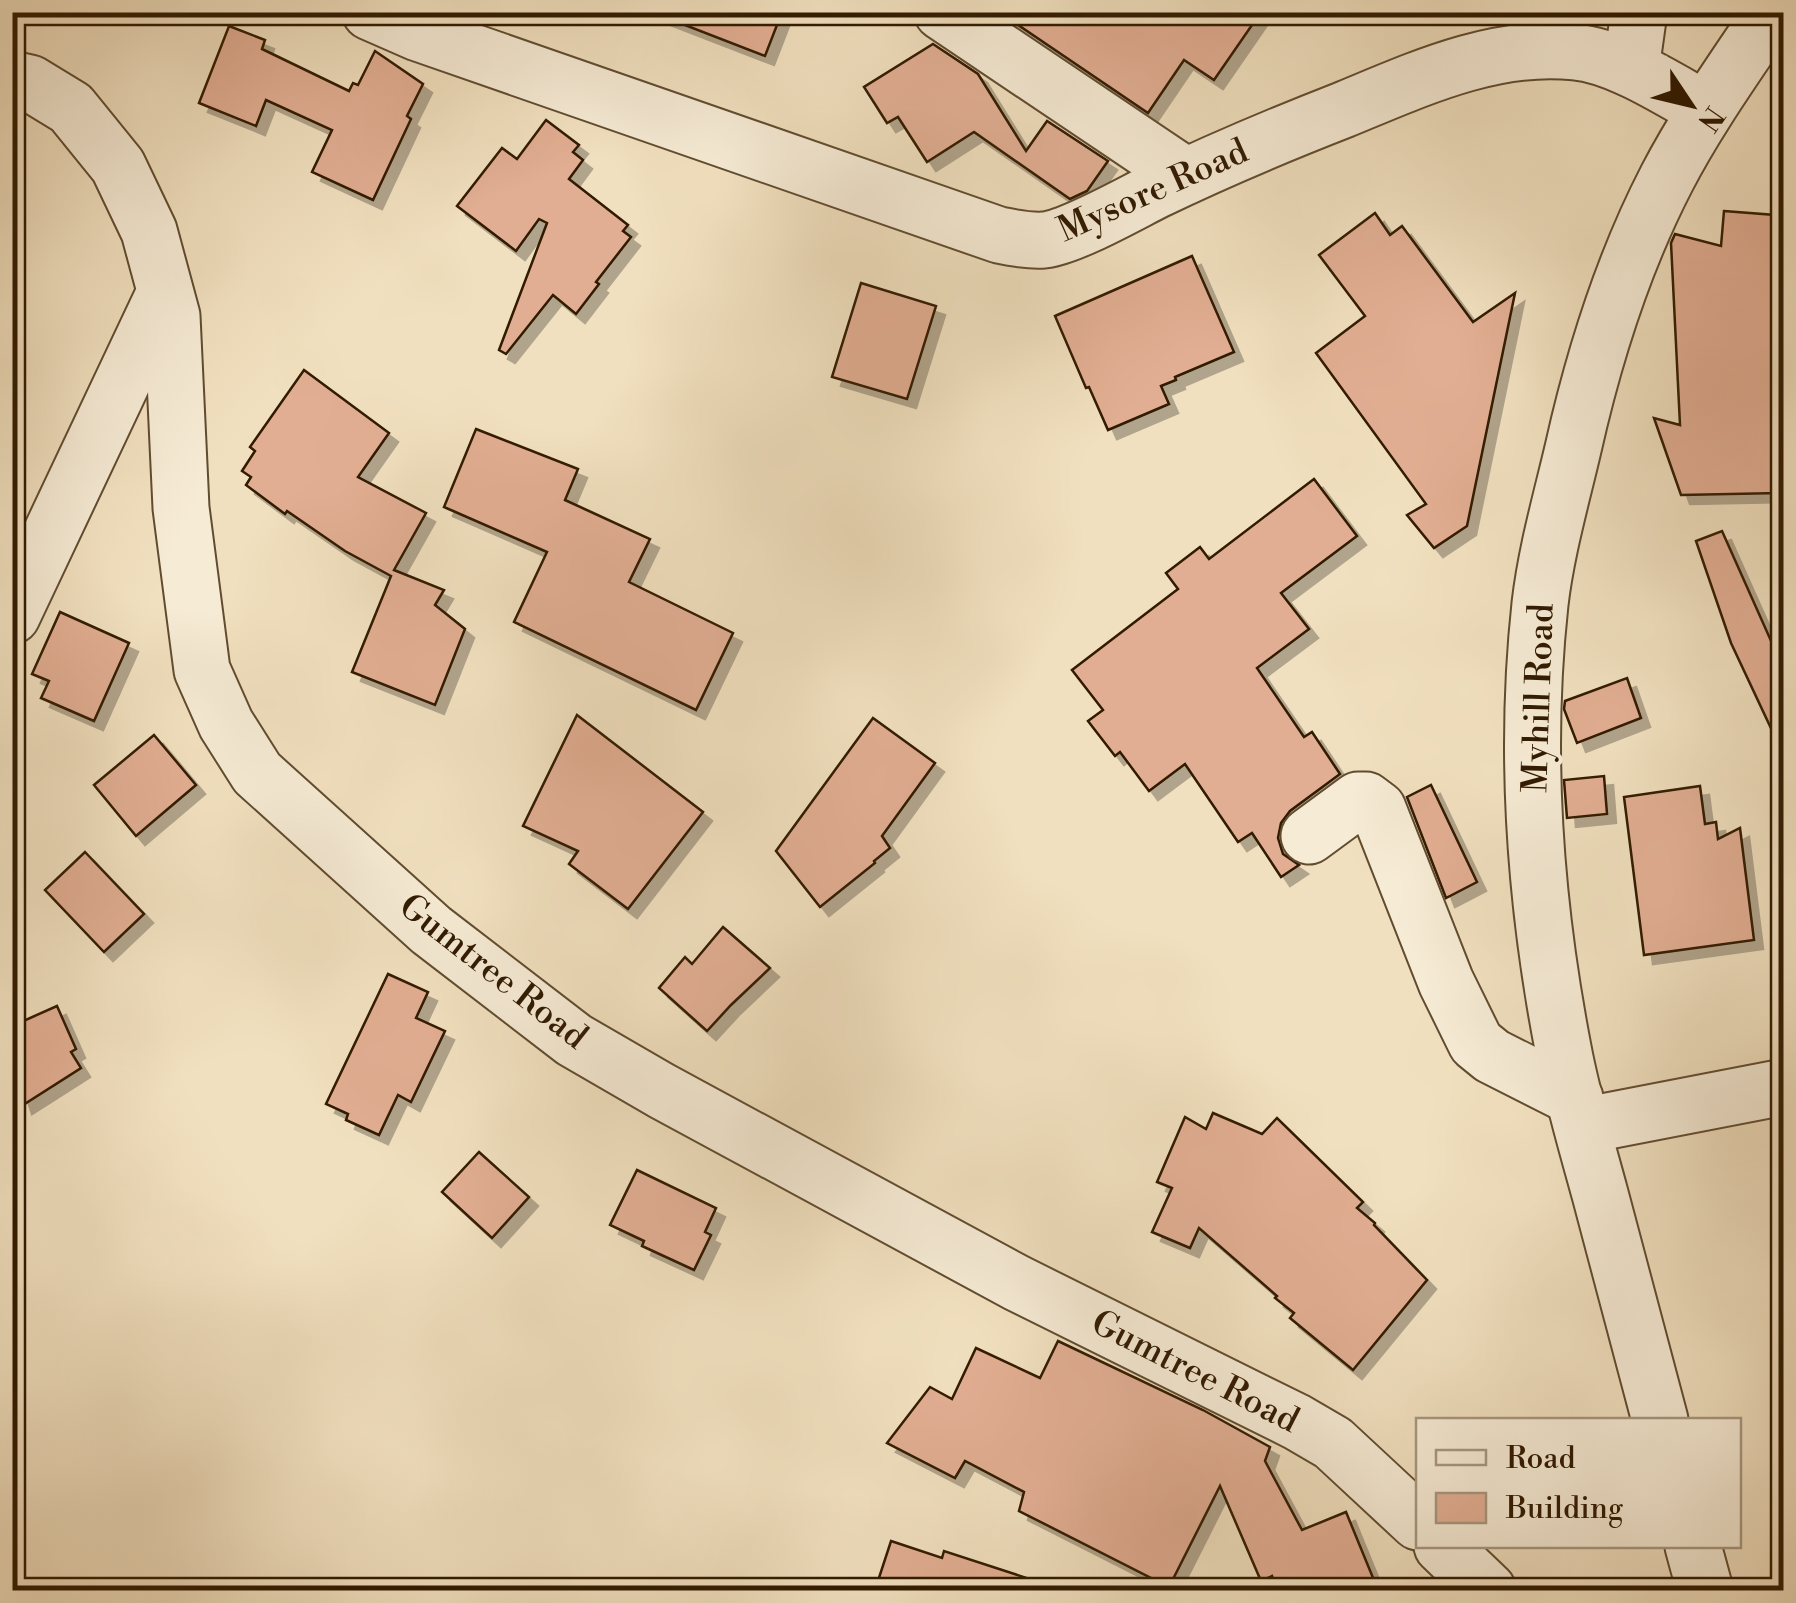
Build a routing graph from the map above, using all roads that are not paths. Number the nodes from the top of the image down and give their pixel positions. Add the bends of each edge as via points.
1 (370, 12) edge
2 (942, 12) edge
3 (1639, 12) edge
4 (1772, 12) edge
5 (1631, 69) junction
6 (12, 79) edge
7 (1706, 110) junction
8 (1186, 176) junction
9 (165, 292) junction
10 (12, 616) edge
11 (1309, 836) dead end
12 (1784, 1087) edge
13 (1578, 1112) junction
14 (1659, 1418) edge
15 (1416, 1520) edge
16 (1444, 1548) edge
17 (1694, 1548) edge
18 (1488, 1590) edge
19 (1705, 1590) edge

1 - 8 street, Mysore Road via 999,235 1049,240
2 - 8 street
3 - 5 street
4 - 7 street, Myhill Road
5 - 7 street, Mysore Road
5 - 8 street, Mysore Road via 1580,52 1494,57 1440,70
6 - 9 street, Gumtree Road via 71,108 118,166 149,231
7 - 13 street, Myhill Road via 1667,178 1606,325 1540,601 1533,802 1544,926
9 - 10 street
9 - 15 street, Gumtree Road via 172,316 181,508 202,670 258,773 431,930 574,1040 1017,1283 1298,1422 1333,1443
11 - 13 street via 1358,800 1378,809 1476,1042
12 - 13 street
13 - 14 street, Myhill Road
16 - 18 street
17 - 19 street

